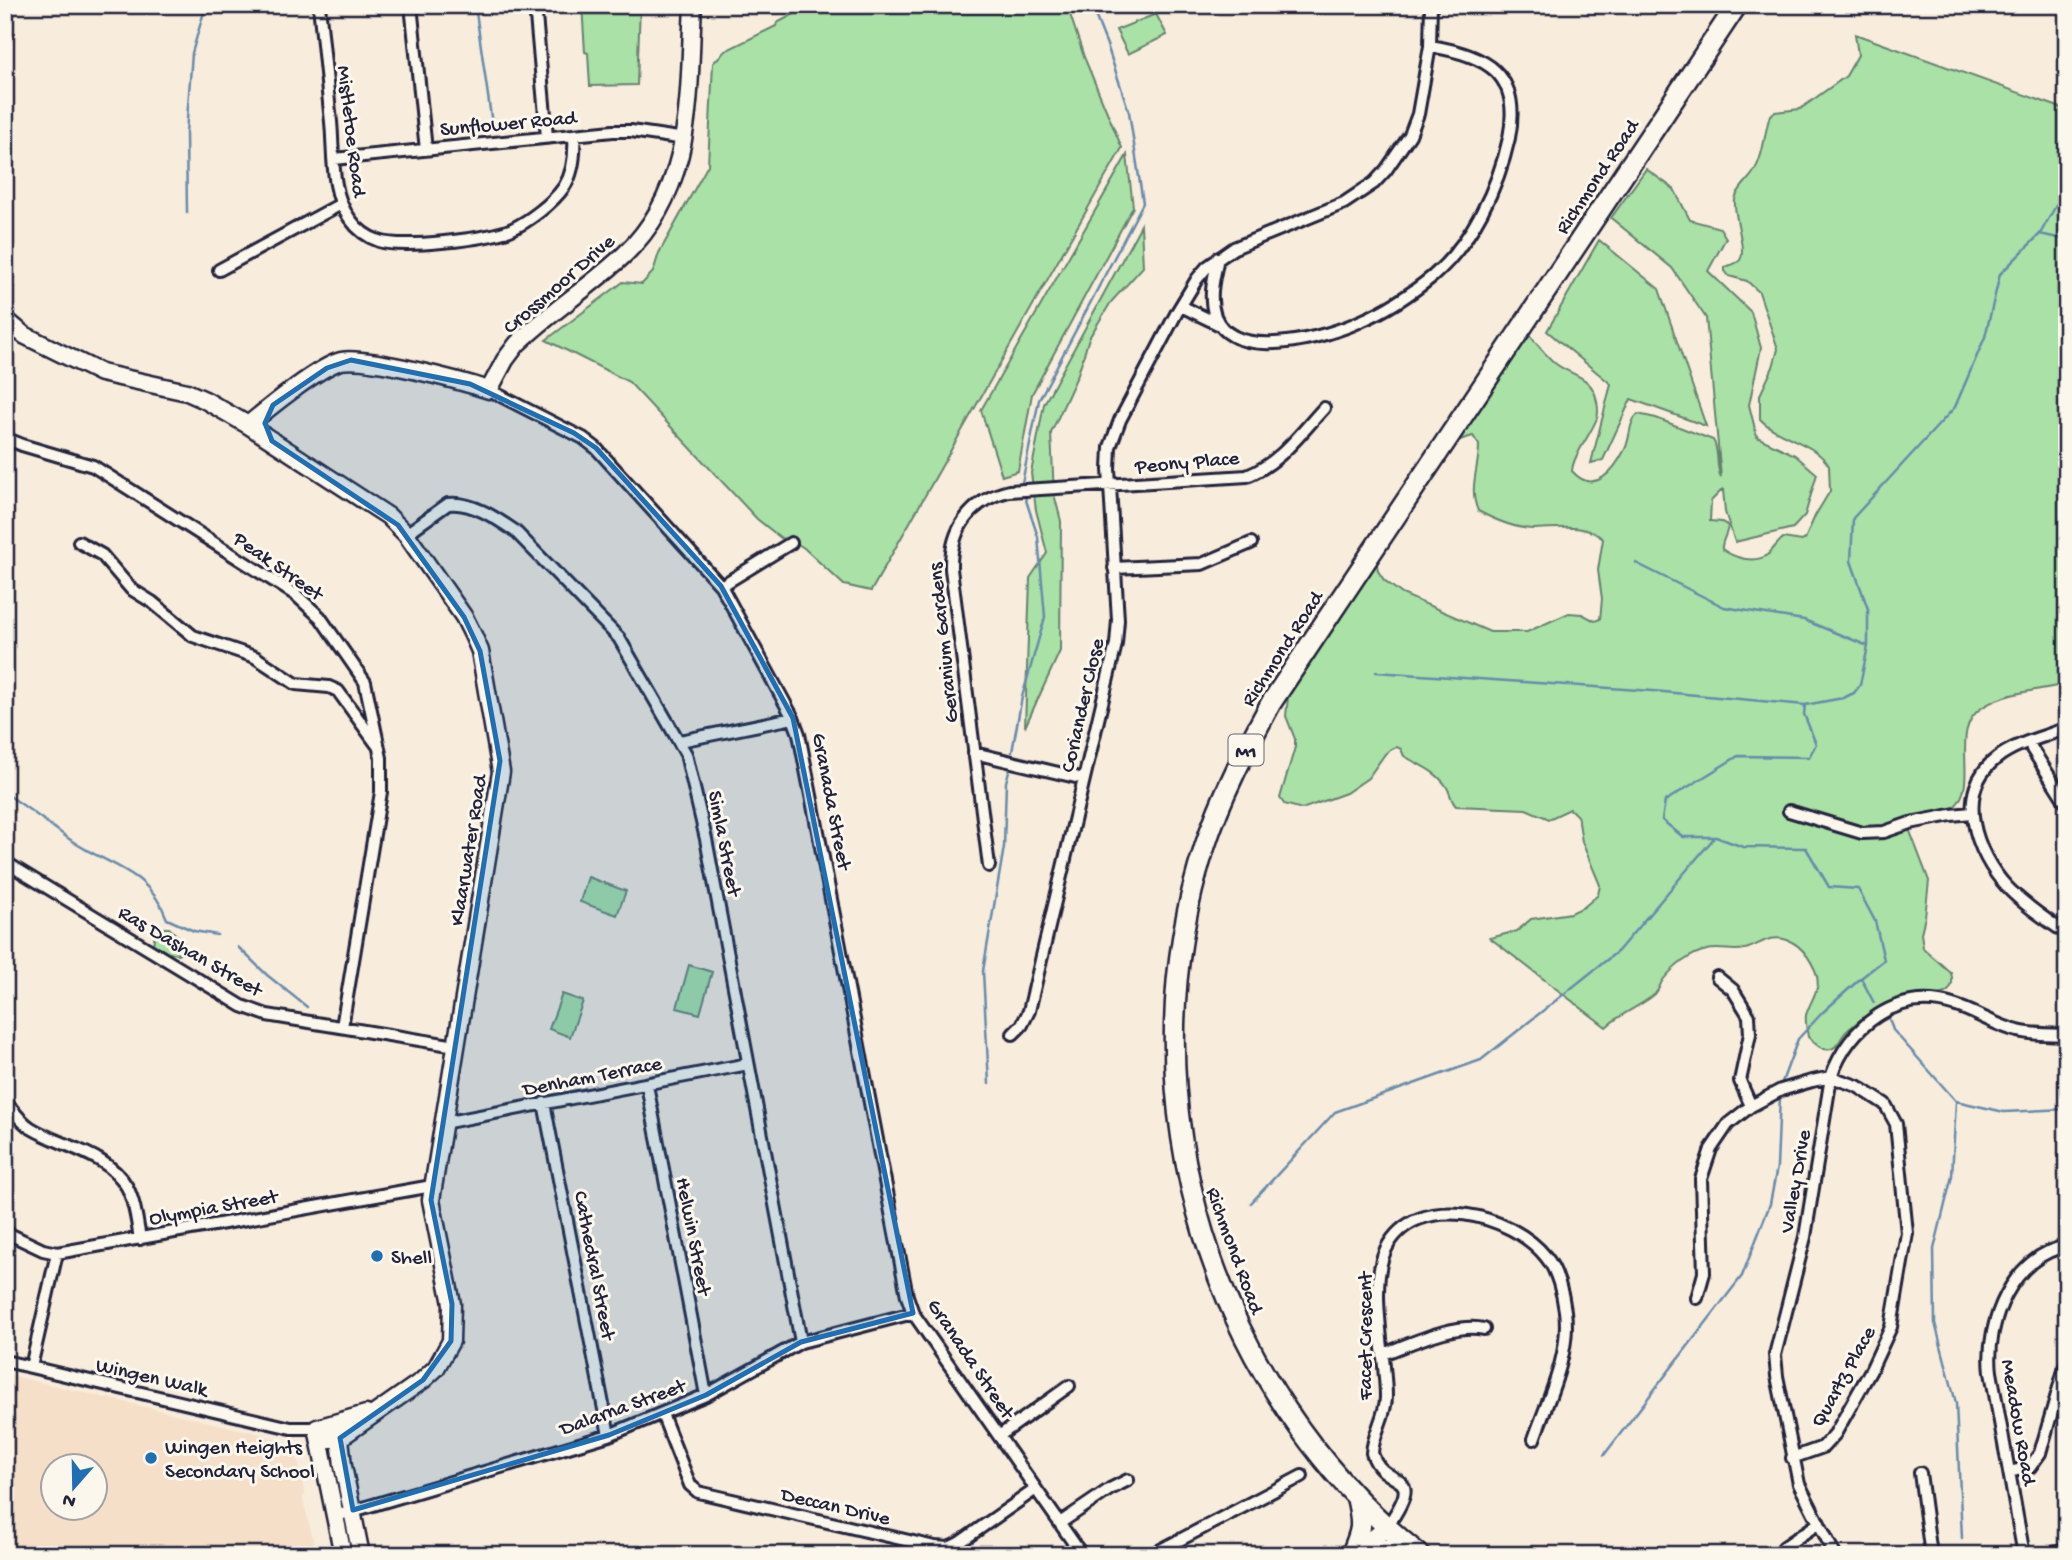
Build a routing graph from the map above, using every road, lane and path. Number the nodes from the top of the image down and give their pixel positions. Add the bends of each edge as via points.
1 (319, 5) edge
2 (411, 5) edge
3 (535, 5) edge
4 (693, 5) edge
5 (1432, 5) edge
6 (1737, 5) edge
7 (1430, 46) junction
8 (575, 136) junction
9 (547, 137) junction
10 (685, 139) junction
11 (426, 150) junction
12 (334, 159) junction
13 (341, 204) junction
14 (1218, 258) junction
15 (219, 270) dead end
16 (1181, 306) junction
17 (5, 318) edge
18 (1220, 325) junction
19 (489, 390) junction
20 (273, 405) junction
21 (1324, 408) dead end
22 (248, 425) junction
23 (5, 438) edge
24 (272, 441) junction
25 (1111, 486) junction
26 (405, 534) junction
27 (79, 542) dead end
28 (1251, 542) dead end
29 (792, 543) dead end
30 (1115, 568) junction
31 (721, 586) junction
32 (793, 718) junction
33 (2067, 728) edge
34 (680, 741) junction
35 (2030, 742) junction
36 (380, 748) junction
37 (974, 753) junction
38 (1084, 779) junction
39 (2067, 804) edge
40 (1789, 811) dead end
41 (1972, 813) junction
42 (5, 862) edge
43 (989, 866) dead end
44 (2067, 934) edge
45 (1717, 977) dead end
46 (342, 1027) junction
47 (1013, 1034) dead end
48 (2067, 1035) edge
49 (456, 1046) junction
50 (748, 1064) junction
51 (1831, 1077) junction
52 (646, 1085) junction
53 (5, 1101) edge
54 (544, 1103) junction
55 (1751, 1106) junction
56 (443, 1123) junction
57 (432, 1186) junction
58 (5, 1232) edge
59 (140, 1239) junction
60 (2067, 1246) edge
61 (57, 1253) junction
62 (1697, 1298) dead end
63 (913, 1312) junction
64 (1484, 1329) dead end
65 (801, 1342) junction
66 (1383, 1354) junction
67 (2067, 1360) edge
68 (5, 1361) edge
69 (31, 1367) junction
70 (1069, 1386) dead end
71 (706, 1395) junction
72 (662, 1414) junction
73 (339, 1431) junction
74 (318, 1434) junction
75 (609, 1435) junction
76 (999, 1436) junction
77 (1534, 1439) dead end
78 (1792, 1458) junction
79 (2009, 1472) junction
80 (1920, 1473) dead end
81 (1302, 1476) dead end
82 (1128, 1480) dead end
83 (1036, 1489) junction
84 (1357, 1499) junction
85 (353, 1510) junction
86 (336, 1516) junction
87 (1060, 1523) junction
88 (1819, 1523) junction
89 (1386, 1528) junction
90 (2067, 1550) edge
91 (343, 1555) edge
92 (360, 1555) edge
93 (1082, 1555) edge
94 (1151, 1555) edge
95 (1353, 1555) edge
96 (1408, 1555) edge
97 (1420, 1555) edge
98 (1778, 1555) edge
99 (1835, 1555) edge
100 (1930, 1555) edge
101 (2024, 1555) edge
102 (2042, 1555) edge

1 - 12 street, Mistletoe Road
2 - 11 street
3 - 9 street
4 - 10 street, Crossmoor Drive
5 - 7 street, Coriander Close
6 - 84 highway, Richmond Road / M1 via 1271,702 1230,782 1194,885 1179,962 1174,1022 1176,1102 1190,1191 1211,1259 1269,1383 1300,1430
7 - 14 street, Coriander Close via 1418,114 1399,153 1380,177 1344,203
7 - 18 street via 1484,61 1506,87 1512,113 1491,193 1452,256 1399,301 1342,329 1300,340 1258,343
8 - 9 street, Sunflower Road
8 - 10 street, Sunflower Road via 631,131
8 - 13 street, Mistletoe Road via 573,163 564,187 523,223 503,232 440,242 381,242 358,229
9 - 11 street, Sunflower Road
10 - 19 street, Crossmoor Drive via 672,184 638,241 522,339
11 - 12 street, Sunflower Road
12 - 13 street, Mistletoe Road
13 - 15 street
14 - 16 street, Coriander Close via 1197,279
14 - 18 street via 1212,300
16 - 18 street
16 - 25 street, Coriander Close via 1114,434
17 - 22 street, Klaarwater Road via 24,335 101,373 187,392
19 - 20 street, Granada Street via 351,360 327,368
19 - 31 street, Granada Street via 596,448
20 - 22 street, Granada Street
20 - 24 street via 265,423
21 - 25 street, Peony Place via 1270,465 1247,476
22 - 24 street, Klaarwater Road
23 - 36 street, Peak Street via 93,466 310,606 365,682
24 - 26 street, Klaarwater Road via 388,516
25 - 30 street, Coriander Close
25 - 37 street, Geranium Gardens via 998,493 972,509 957,530 951,569
26 - 34 street, Simla Street via 455,503 515,531 618,638
26 - 49 street, Klaarwater Road via 464,617 480,651 500,761 499,792
27 - 36 street via 102,555 131,589 193,636 255,657 296,684 338,691
28 - 30 street via 1202,564
29 - 31 street
30 - 38 street, Coriander Close via 1117,637
31 - 32 street, Granada Street
32 - 34 street
32 - 63 street, Granada Street
33 - 35 street
34 - 50 street, Simla Street via 704,828
35 - 39 street
35 - 41 street via 1999,756 1984,771 1976,785
36 - 46 street, Peak Street via 382,792
37 - 38 street
37 - 43 street, Geranium Gardens
38 - 47 street, Coriander Close via 1029,1011
40 - 41 street via 1862,833
41 - 44 street via 1979,843 2006,886
42 - 46 street, Ras Dashan Street via 242,1006 267,1015
45 - 55 street via 1733,990 1749,1016 1740,1081
46 - 49 street, Ras Dashan Street
48 - 51 street, Valley Drive via 2016,1031 1952,1004 1912,1002 1890,1009 1854,1035
49 - 56 street, Klaarwater Road
50 - 52 street, Denham Terrace
50 - 65 street, Simla Street
51 - 55 street via 1781,1090
51 - 78 street, Valley Drive via 1805,1237 1776,1344
51 - 78 street, Quartz Place via 1873,1094 1892,1115 1907,1233 1891,1326 1882,1349 1830,1440
52 - 54 street, Denham Terrace
52 - 71 street, Helwin Street
53 - 59 street via 29,1127 103,1162 117,1174 132,1201
54 - 56 street, Denham Terrace
54 - 75 street, Cathedral Street
55 - 62 street via 1718,1137 1703,1170 1704,1273
56 - 57 street, Klaarwater Road
57 - 59 street, Olympia Street
57 - 73 street, Klaarwater Road via 431,1211 452,1304 451,1341 436,1368 423,1380 365,1422
58 - 61 street, Olympia Street
59 - 61 street, Olympia Street
60 - 79 street, Meadow Road via 2053,1248 2031,1262 2011,1287 1993,1326 1989,1356
61 - 69 street
63 - 65 street, Dalarna Street
63 - 76 street, Granada Street
64 - 66 street via 1430,1337
65 - 71 street, Dalarna Street
66 - 77 street, Facet Crescent via 1382,1265 1395,1234 1434,1213 1460,1213 1497,1223 1530,1240 1549,1260 1566,1314 1559,1369
66 - 89 street, Facet Crescent via 1386,1399 1372,1453 1406,1491
67 - 79 street via 2040,1453 2030,1467
68 - 69 street, Wingen Walk
69 - 74 street, Wingen Walk
70 - 76 street
71 - 72 street, Dalarna Street
72 - 75 street, Dalarna Street
72 - 83 street, Deccan Drive via 690,1485 698,1492 935,1547 959,1543
73 - 74 street, Klaarwater Road
73 - 85 street
74 - 86 street
75 - 85 street, Dalarna Street
76 - 83 street, Granada Street
78 - 88 street, Valley Drive via 1799,1484
79 - 101 street, Meadow Road
80 - 100 street
81 - 94 street
82 - 87 street
83 - 87 street, Granada Street
84 - 89 highway, Richmond Road / M1
84 - 95 highway via 1362,1522
85 - 86 street, Dalarna Street
85 - 92 street
86 - 91 street
87 - 93 street, Granada Street
88 - 98 street
88 - 99 street, Valley Drive
89 - 95 street
89 - 97 highway, Richmond Road / M1
90 - 102 street
95 - 96 highway via 1387,1549

